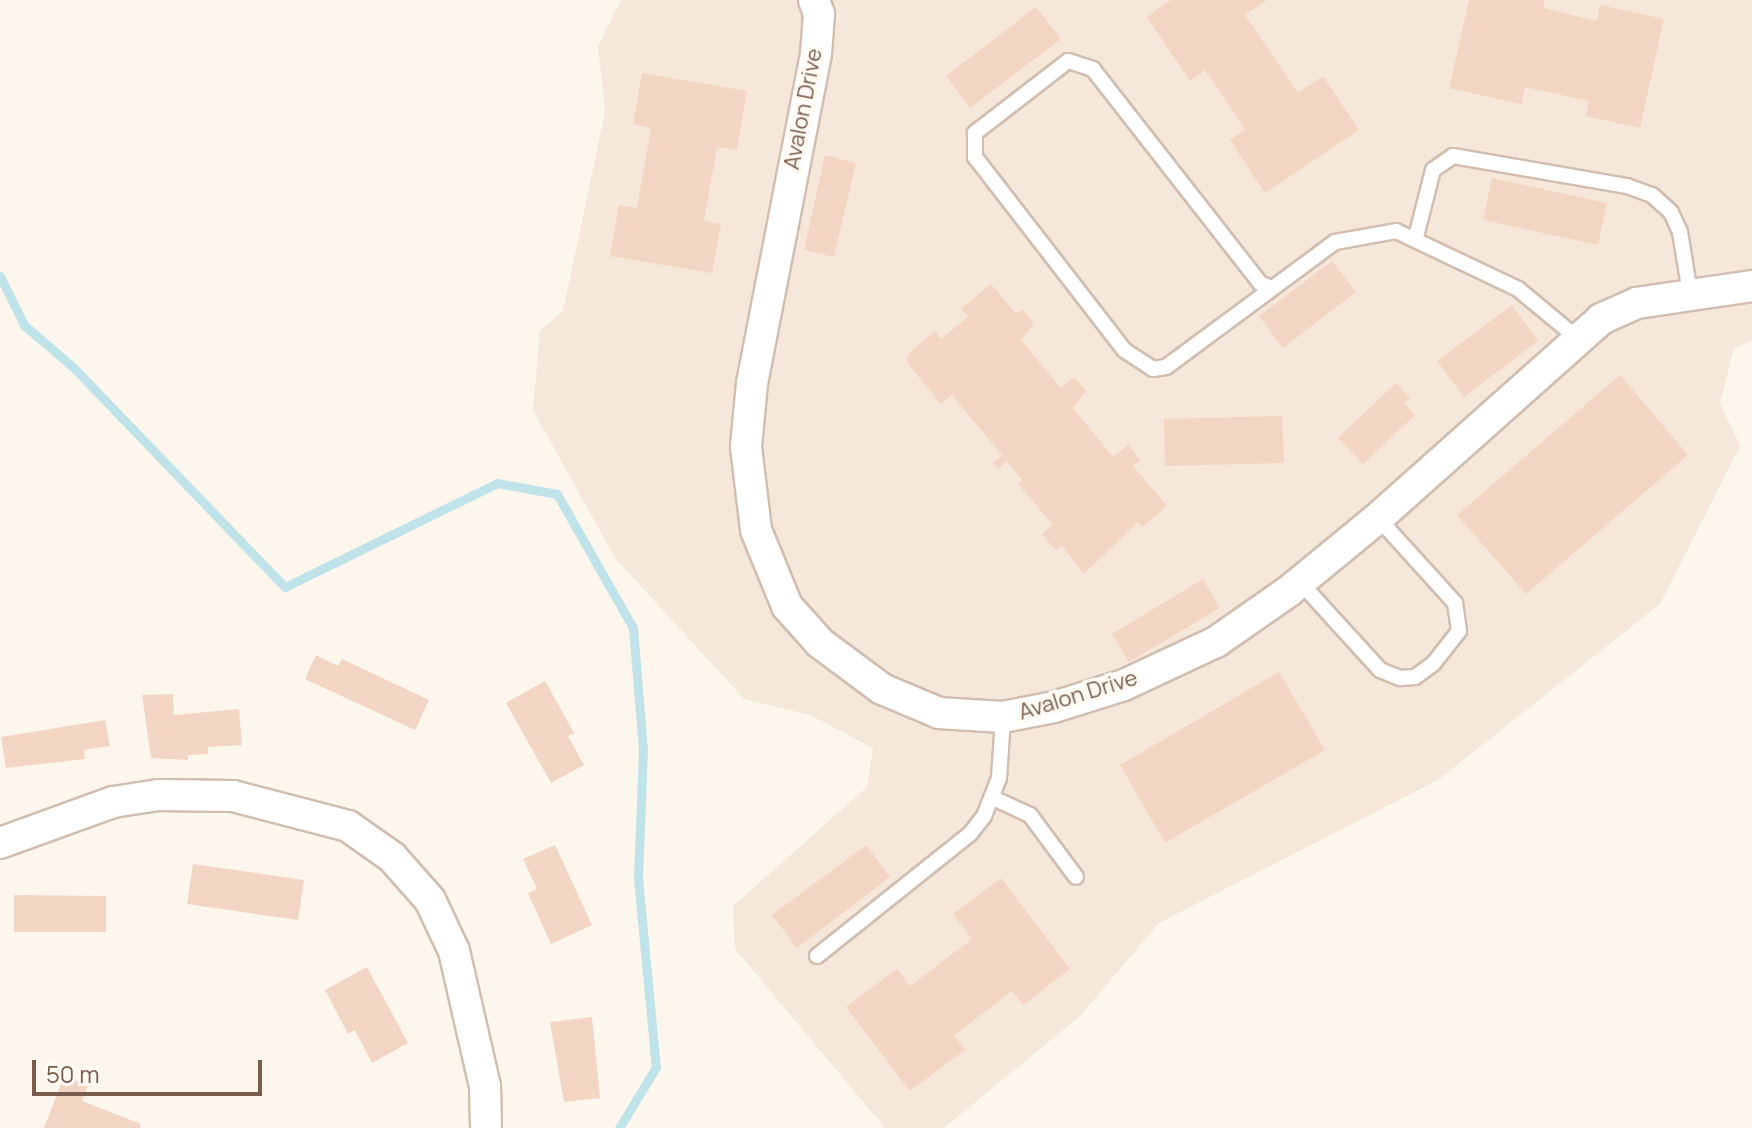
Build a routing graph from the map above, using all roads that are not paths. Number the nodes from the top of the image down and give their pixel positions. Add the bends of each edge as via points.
1 (814, 0) edge
2 (1416, 237) junction
3 (1752, 286) edge
4 (1271, 288) junction
5 (1690, 293) junction
6 (1576, 337) junction
7 (1378, 518) junction
8 (1300, 582) junction
9 (1003, 717) junction
10 (993, 798) junction
11 (0, 843) edge
12 (1076, 877) dead end
13 (817, 956) dead end
14 (486, 1128) edge

1 - 9 street, Avalon Drive via 819,14 816,54 752,383 746,447 756,530 787,606 848,668 906,702 939,713
2 - 4 lane via 1396,231 1335,242
2 - 5 lane via 1433,170 1453,156 1627,186 1652,195 1671,212 1680,232
2 - 6 lane via 1541,303
3 - 5 street, Avalon Drive
4 - 4 lane via 1166,367 1139,363 975,157 975,133 1068,61 1093,69 1260,283
5 - 6 street, Avalon Drive via 1637,303
6 - 7 street, Avalon Drive
7 - 8 street, Avalon Drive
7 - 8 lane via 1455,603 1459,631 1433,664 1415,677 1380,670
8 - 9 street, Avalon Drive via 1216,642 1124,685
9 - 10 lane
10 - 12 lane via 1030,815
10 - 13 lane via 970,834
11 - 14 street via 113,802 158,795 233,796 348,826 392,857 430,900 454,951 485,1086

